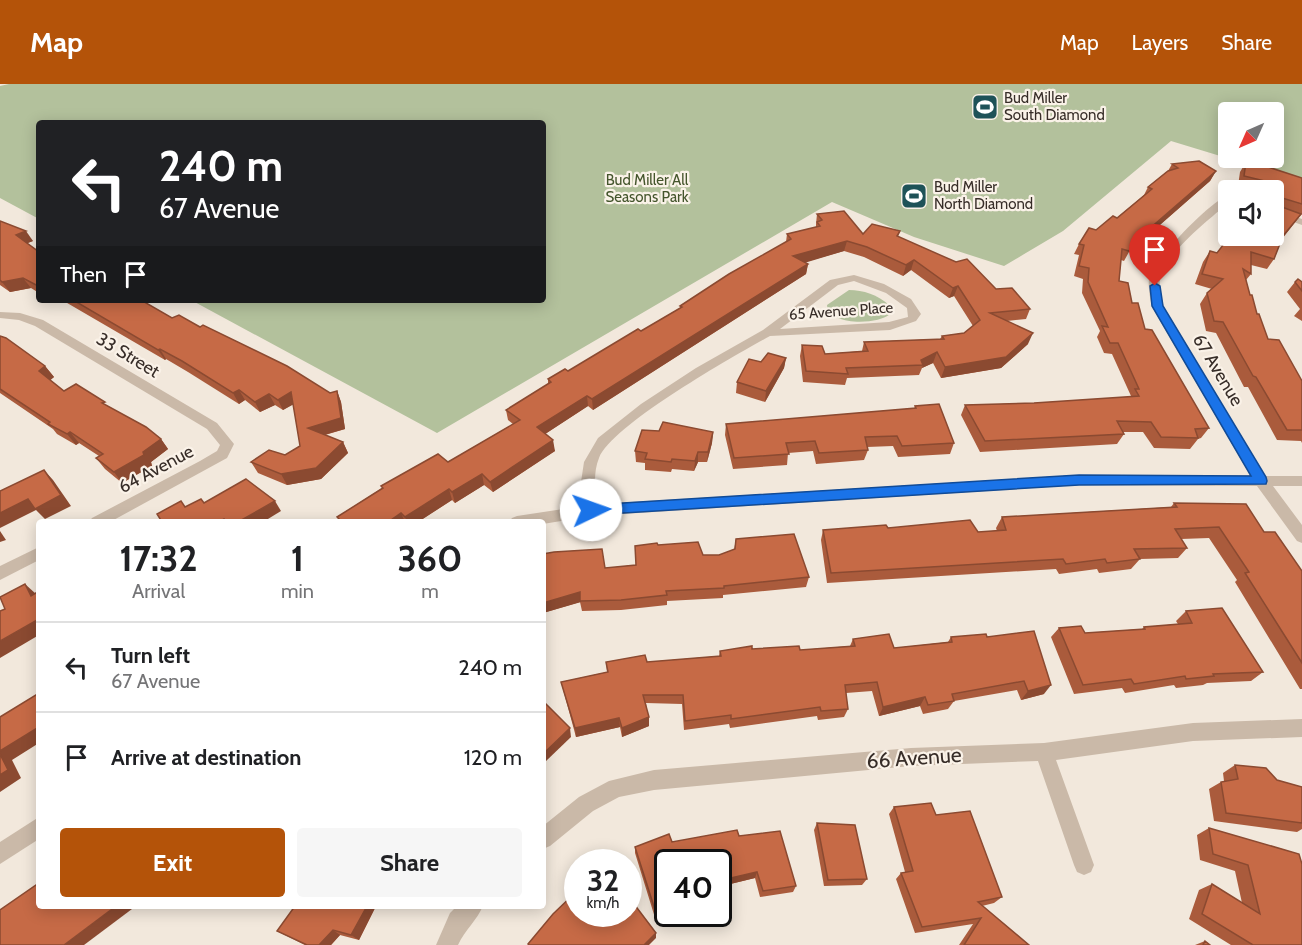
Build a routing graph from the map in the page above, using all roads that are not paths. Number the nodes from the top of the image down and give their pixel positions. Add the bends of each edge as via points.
1 (1218, 208) edge
2 (1284, 216) edge
3 (1302, 222) edge
4 (0, 315) edge
5 (767, 333) junction
6 (227, 444) joint
7 (1261, 481) junction
8 (1302, 481) edge
9 (591, 510) junction
10 (103, 519) edge
11 (536, 519) edge
12 (1302, 537) edge
13 (36, 554) edge
14 (0, 573) edge
15 (1302, 728) edge
16 (1044, 752) junction
17 (36, 829) edge
18 (546, 836) edge
19 (0, 854) edge
20 (1084, 865) dead end
21 (469, 909) edge
22 (447, 945) edge

1 - 7 street, 67 Avenue via 1166,257 1155,278 1155,296
2 - 3 street
4 - 6 street, 33 Street via 39,323 212,426
5 - 5 street, 65 Avenue Place via 890,326 912,319 915,310 898,295 882,288 854,278 843,279
5 - 9 street, 65 Avenue Place via 638,413 601,443 592,456 588,479
6 - 10 street, 64 Avenue via 222,454 205,465
7 - 8 street
7 - 9 street via 1079,480
7 - 12 street, 67 Avenue
9 - 11 street
13 - 14 street
15 - 16 street, 66 Avenue via 1192,732
16 - 18 street, 66 Avenue via 911,757 654,780 616,788 586,804
16 - 20 street
17 - 19 street
21 - 22 street via 458,921

